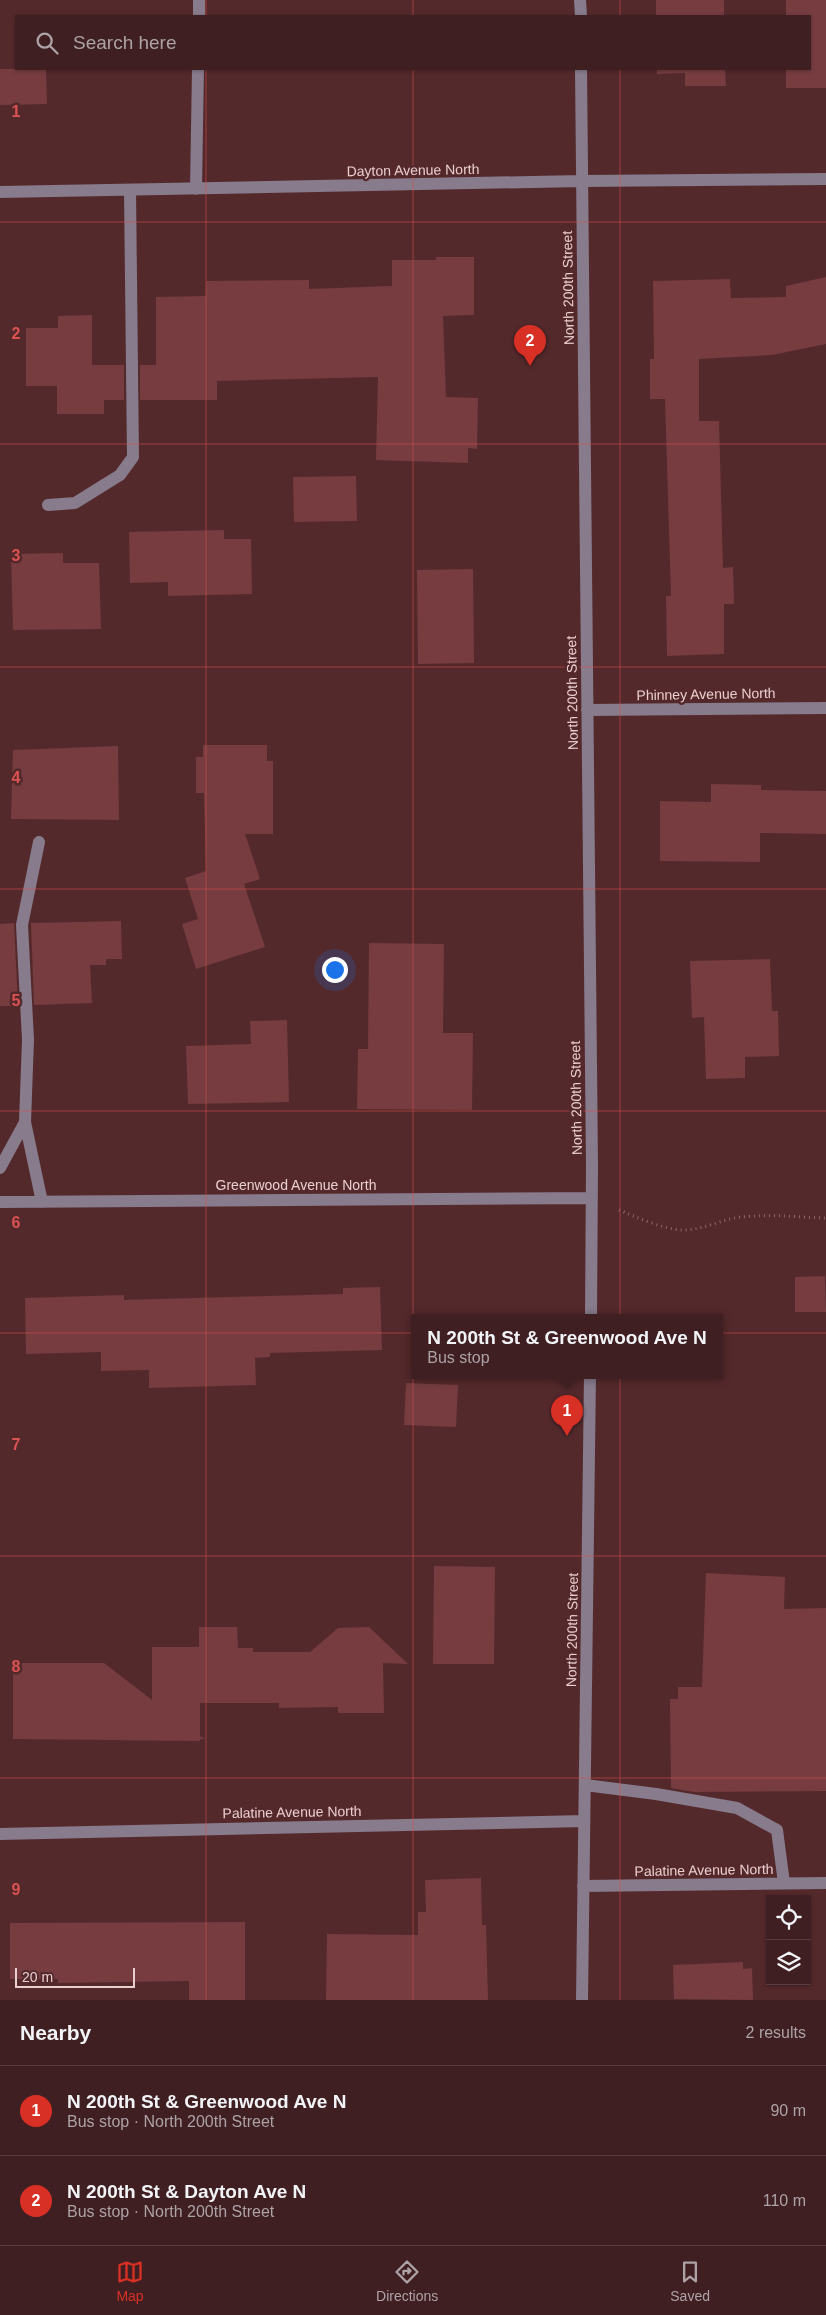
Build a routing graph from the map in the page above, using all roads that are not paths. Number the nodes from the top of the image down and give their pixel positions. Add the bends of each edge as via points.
1 (199, 0) edge
2 (580, 0) edge
3 (199, 15) edge
4 (580, 15) edge
5 (198, 70) edge
6 (581, 70) edge
7 (826, 179) edge
8 (581, 181) junction
9 (196, 189) junction
10 (130, 190) junction
11 (0, 192) edge
12 (48, 505) dead end
13 (826, 708) edge
14 (587, 710) junction
15 (39, 842) dead end
16 (25, 1122) junction
17 (0, 1168) edge
18 (592, 1198) junction
19 (0, 1202) edge
20 (42, 1202) junction
21 (591, 1314) edge
22 (590, 1379) edge
23 (585, 1786) junction
24 (584, 1821) junction
25 (0, 1834) edge
26 (784, 1883) junction
27 (826, 1883) edge
28 (584, 1886) junction
29 (582, 2000) edge

1 - 3 street
2 - 4 street
5 - 9 street
6 - 8 street, North 200th Street
7 - 8 street, Dayton Avenue North
8 - 9 street, Dayton Avenue North
8 - 14 street, North 200th Street
9 - 10 street, Dayton Avenue North
10 - 11 street, Dayton Avenue North
10 - 12 street via 133,457 120,475 75,503
13 - 14 street, Phinney Avenue North
14 - 18 street, North 200th Street
15 - 16 street via 22,925 28,1040
16 - 17 street
16 - 20 street
18 - 20 street, Greenwood Avenue North
18 - 21 street, North 200th Street
19 - 20 street, Greenwood Avenue North
22 - 23 street, North 200th Street
23 - 24 street, North 200th Street
23 - 26 street via 737,1808 777,1830
24 - 25 street, Palatine Avenue North
24 - 28 street, North 200th Street
26 - 27 street, Palatine Avenue North
26 - 28 street, Palatine Avenue North
28 - 29 street, North 200th Street

